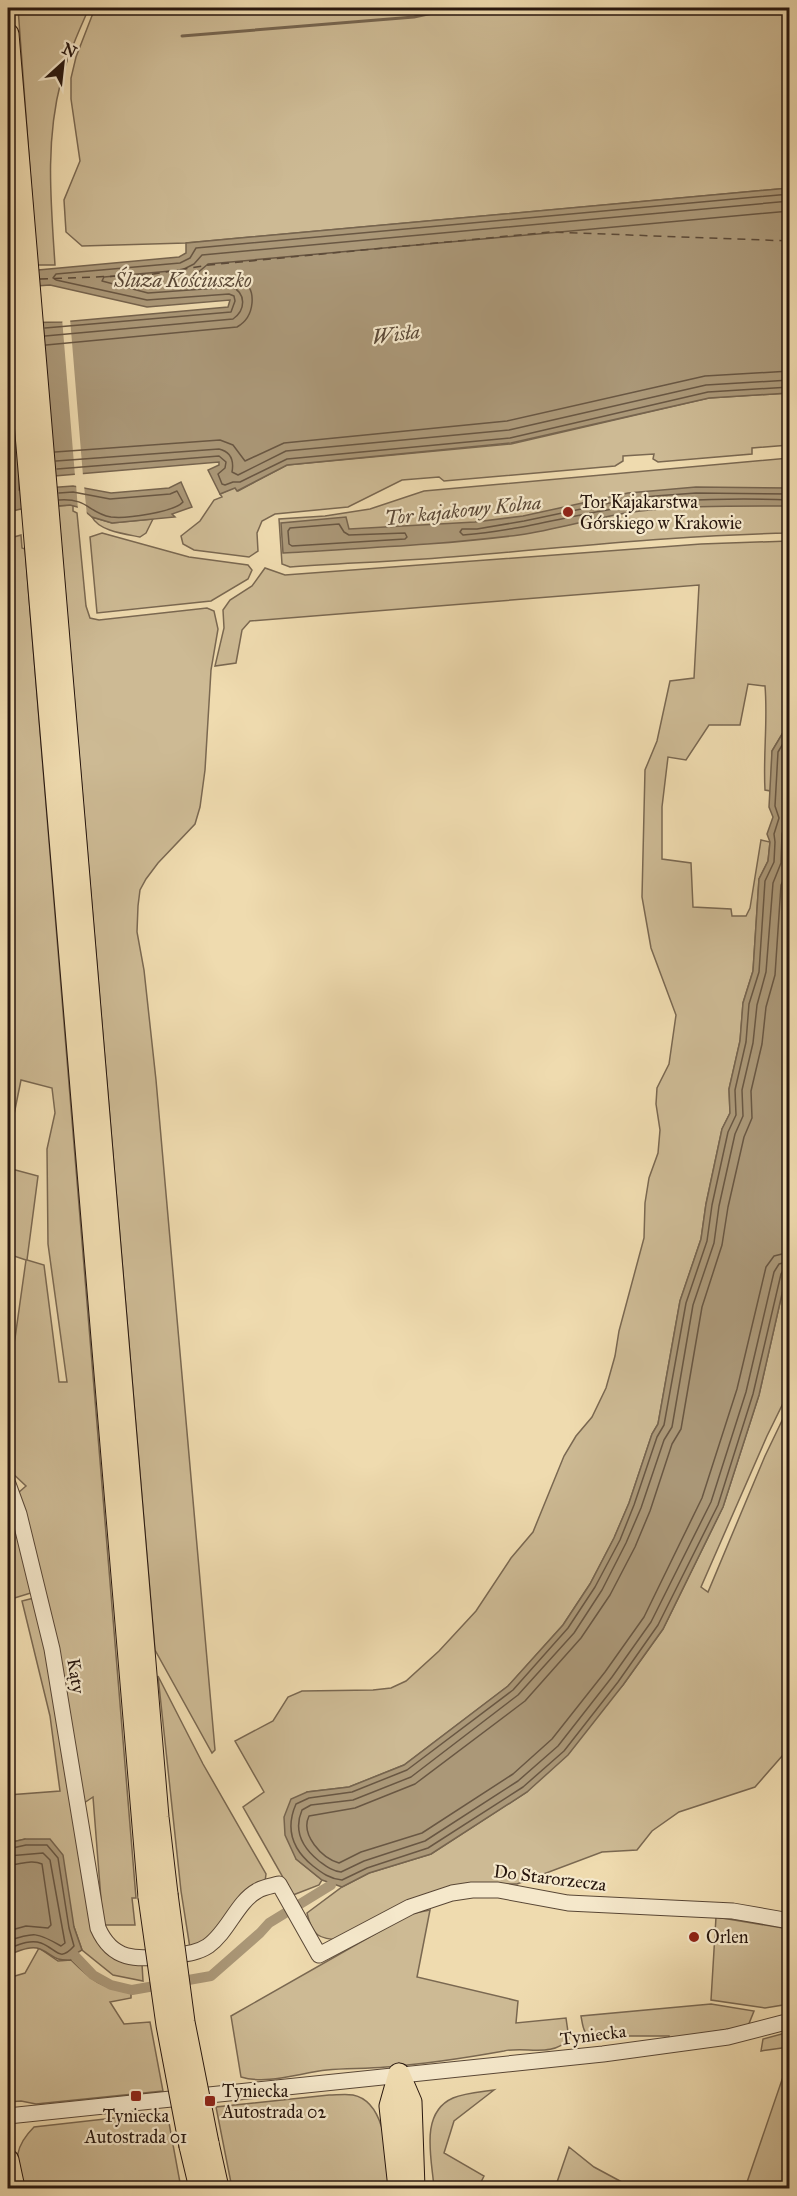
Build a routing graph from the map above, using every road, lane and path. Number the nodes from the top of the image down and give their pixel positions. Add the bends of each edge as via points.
1 (8, 34) edge
2 (13, 222) edge
3 (8, 1485) edge
4 (789, 1921) edge
5 (319, 1955) joint
6 (789, 2021) edge
7 (399, 2074) junction
8 (8, 2116) edge
9 (202, 2148) junction
10 (8, 2160) edge
11 (14, 2188) edge
12 (192, 2188) edge
13 (200, 2188) edge
14 (220, 2188) edge
15 (399, 2188) edge
16 (414, 2188) edge

1 - 2 highway
2 - 9 highway, bridge via 167,2025
3 - 5 street, Kąty via 19,1514 52,1649 102,1938 115,1951 133,1958 200,1950 215,1939 246,1899 258,1890 279,1884
4 - 5 street, Do Starorzecza via 733,1911 568,1902 498,1890 472,1890 410,1907
6 - 7 street, Tyniecka via 705,2041
7 - 8 street, Tyniecka
7 - 15 highway via 390,2106
7 - 16 highway via 411,2102
9 - 12 highway
9 - 13 highway
9 - 14 highway
10 - 11 highway

